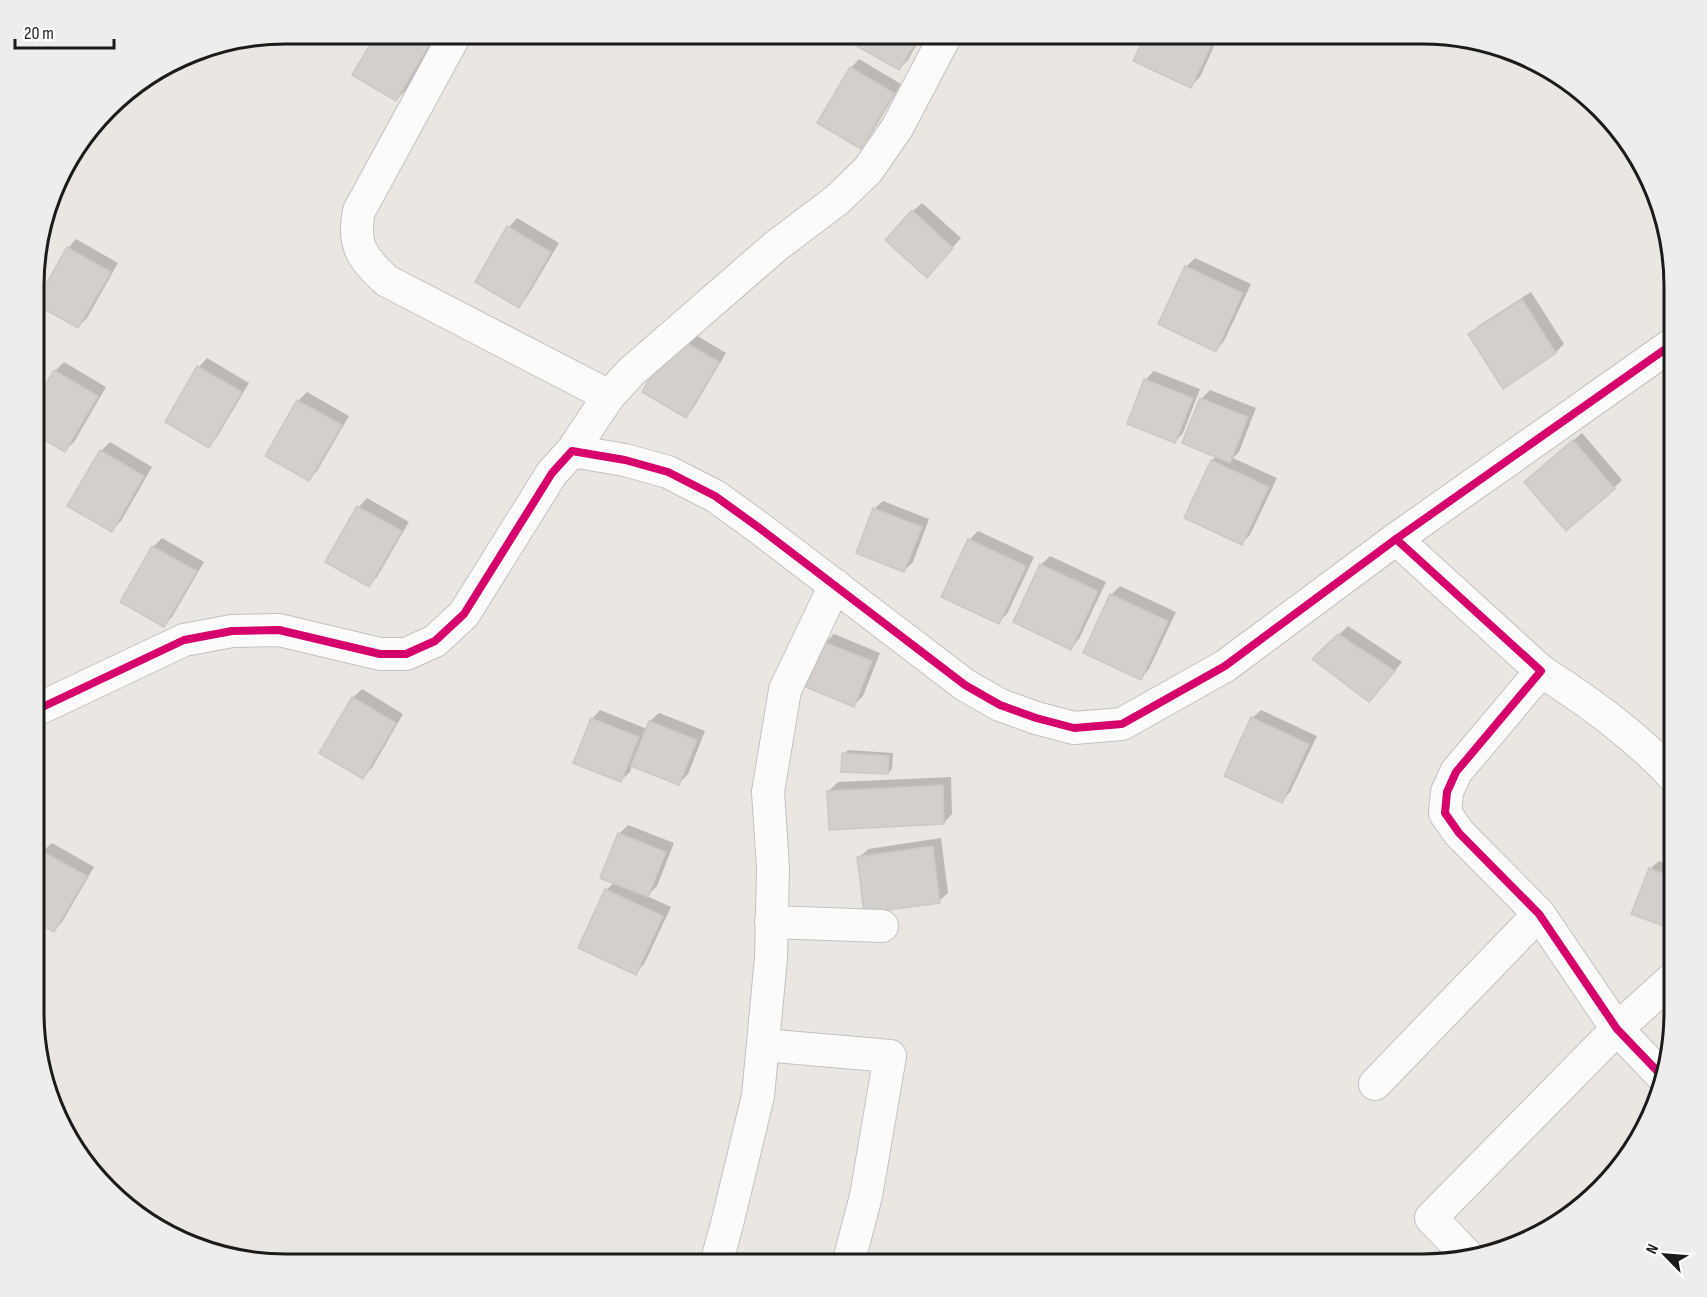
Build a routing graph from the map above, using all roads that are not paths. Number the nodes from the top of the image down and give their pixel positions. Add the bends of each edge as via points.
1 (450, 44) edge
2 (941, 44) edge
3 (1664, 350) edge
4 (609, 396) junction
5 (572, 451) junction
6 (1396, 539) junction
7 (835, 585) junction
8 (1541, 671) junction
9 (44, 706) edge
10 (1664, 766) edge
11 (1539, 914) junction
12 (771, 922) junction
13 (882, 926) dead end
14 (1664, 986) edge
15 (1617, 1029) junction
16 (763, 1045) junction
17 (1656, 1070) edge
18 (1375, 1084) dead end
19 (1462, 1250) edge
20 (719, 1254) edge
21 (851, 1254) edge

1 - 4 street via 359,211 355,229 360,249 371,267 387,281
2 - 4 street via 897,128 868,170 837,200 705,306
3 - 6 street
4 - 5 street
5 - 7 street via 668,472 715,496
5 - 9 street via 552,473 464,614 435,642 406,654 380,654 279,630 222,633 184,640
6 - 7 street via 1225,666 1122,724 1074,728 1000,705 965,685
6 - 8 street
7 - 12 street via 785,690 768,792 773,868
8 - 10 street via 1595,706
8 - 11 street via 1456,772 1447,792 1446,813 1459,833
11 - 15 street
11 - 18 street
12 - 13 street
12 - 16 street
14 - 15 street
15 - 17 street
15 - 19 street via 1431,1218
16 - 20 street via 758,1096
16 - 21 street via 890,1056 866,1196

